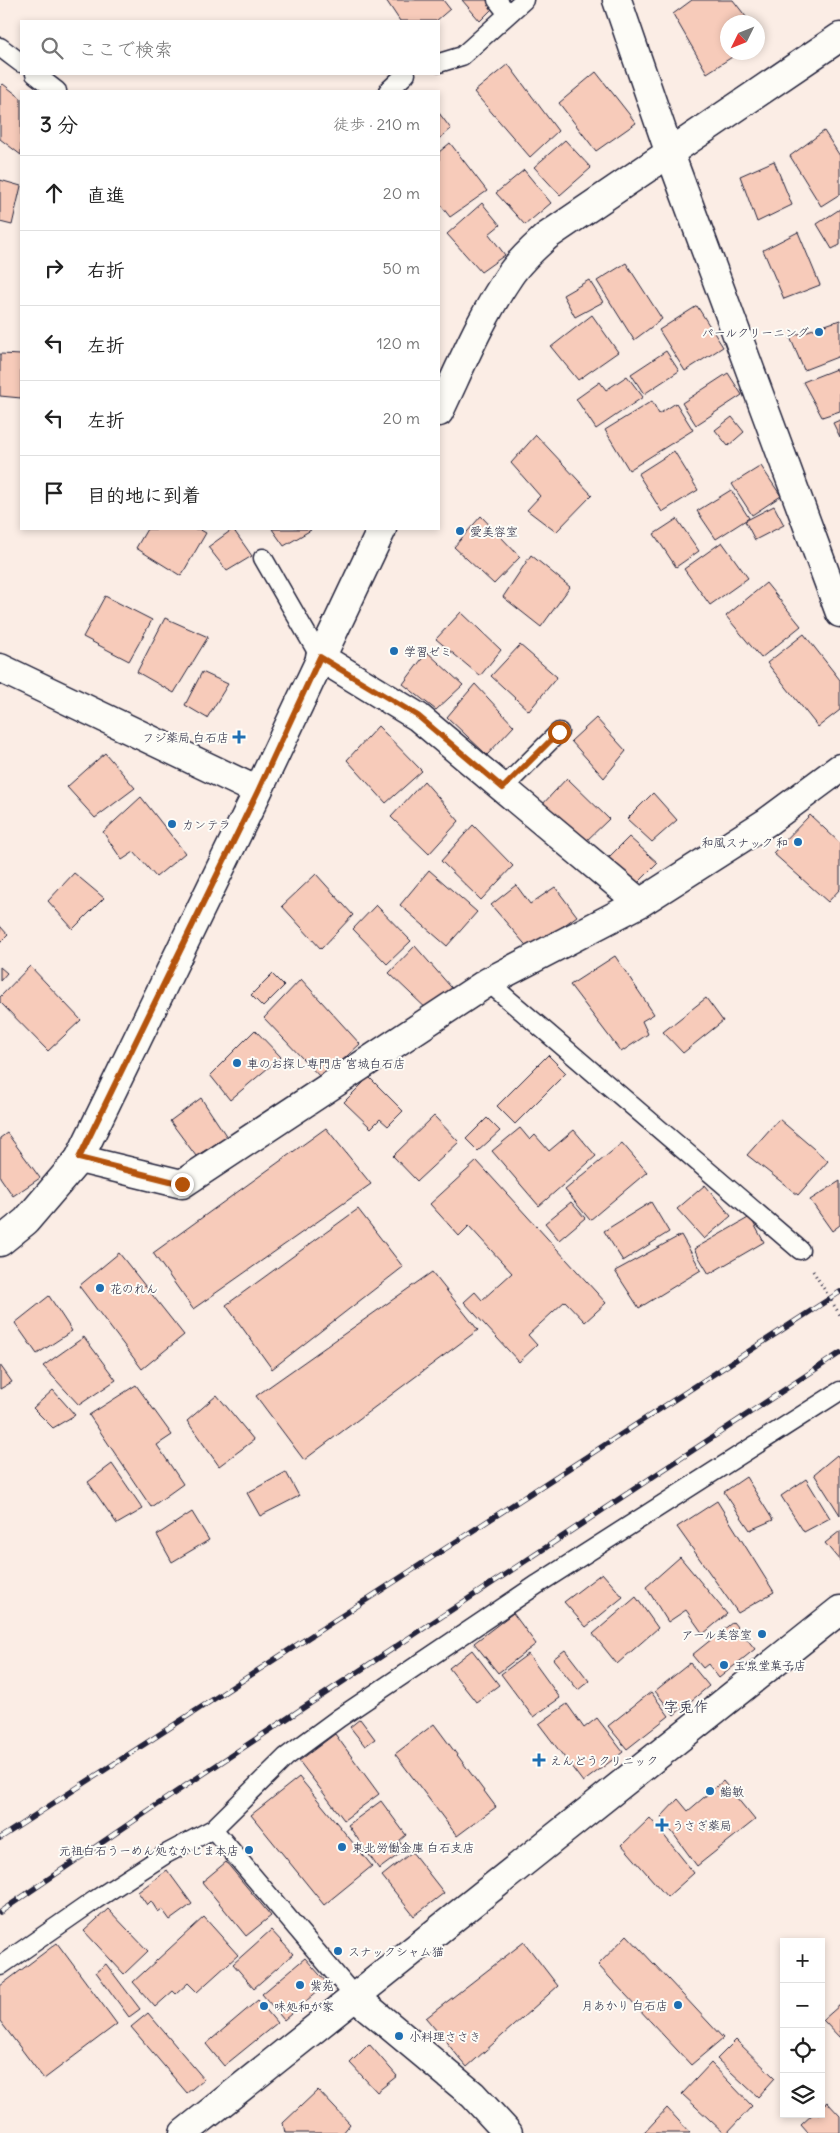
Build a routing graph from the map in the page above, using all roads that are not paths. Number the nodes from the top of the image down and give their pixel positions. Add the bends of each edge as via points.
1 (497, 0) edge
2 (524, 0) edge
3 (617, 0) edge
4 (508, 14) junction
5 (840, 37) edge
6 (0, 47) edge
7 (20, 62) edge
8 (440, 63) edge
9 (36, 75) edge
10 (405, 75) edge
11 (56, 90) edge
12 (389, 90) edge
13 (669, 151) junction
14 (440, 410) edge
15 (382, 530) edge
16 (263, 558) dead end
17 (840, 613) edge
18 (320, 657) junction
19 (0, 668) edge
20 (559, 732) dead end
21 (840, 768) edge
22 (503, 788) junction
23 (258, 791) junction
24 (640, 903) junction
25 (488, 982) junction
26 (79, 1158) junction
27 (0, 1242) edge
28 (800, 1250) road end
29 (840, 1391) edge
30 (840, 1610) edge
31 (213, 1828) junction
32 (0, 1966) edge
33 (354, 1996) junction
34 (184, 2133) edge
35 (508, 2133) edge

1 - 4 lane
2 - 4 lane
3 - 13 street
4 - 8 lane via 462,56
5 - 13 street
6 - 7 lane
9 - 11 lane
10 - 12 lane
13 - 14 street via 547,236 528,253 510,274 485,316
13 - 17 street
15 - 18 street
16 - 18 lane
18 - 22 street via 418,716
18 - 23 street
19 - 23 street
20 - 22 lane
21 - 24 street via 767,822
22 - 24 street
23 - 26 street
24 - 25 street
25 - 26 street via 182,1184
25 - 28 lane
26 - 27 street via 26,1221
29 - 31 lane via 538,1584 338,1718 286,1757
30 - 33 street
31 - 32 lane via 95,1900
31 - 33 lane
33 - 34 street
33 - 35 street via 473,2095

